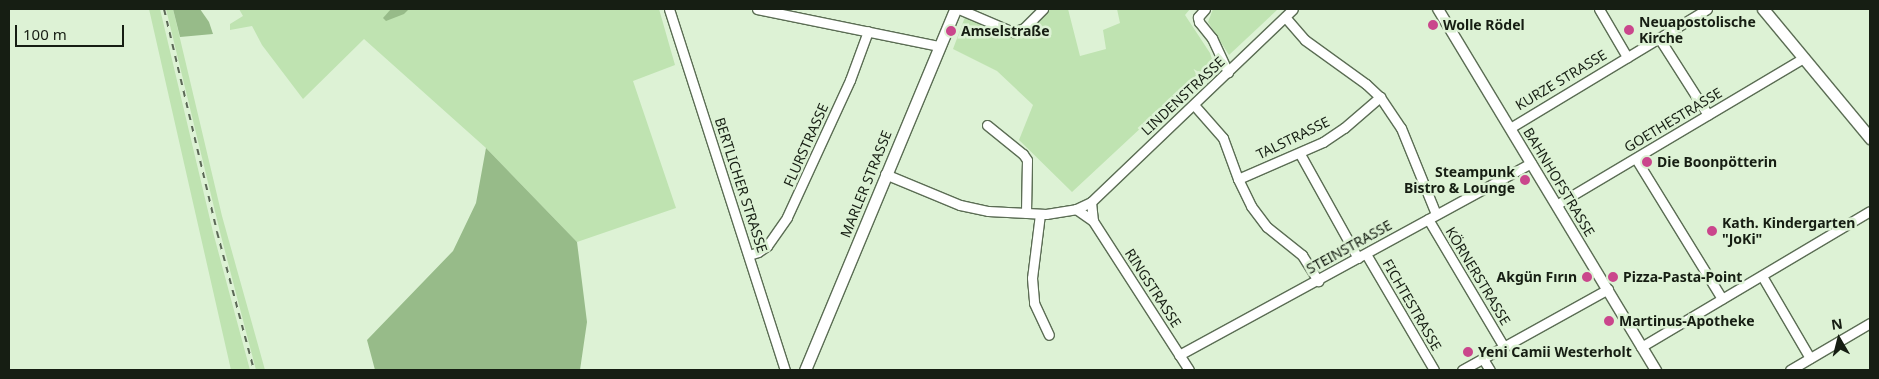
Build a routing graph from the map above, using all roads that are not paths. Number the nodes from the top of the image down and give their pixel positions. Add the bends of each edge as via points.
1 (670, 9) edge
2 (757, 9) edge
3 (955, 9) edge
4 (959, 9) edge
5 (1043, 9) edge
6 (1205, 9) edge
7 (1293, 9) edge
8 (1438, 9) edge
9 (1599, 9) edge
10 (1707, 9) edge
11 (1763, 9) edge
12 (1285, 17) junction
13 (868, 31) junction
14 (1660, 38) junction
15 (939, 46) junction
16 (1627, 57) junction
17 (1804, 58) junction
18 (1228, 73) junction
19 (1380, 97) junction
20 (1194, 105) junction
21 (1708, 115) junction
22 (987, 125) dead end
23 (1510, 128) junction
24 (1870, 138) edge
25 (1300, 154) junction
26 (1636, 158) junction
27 (1531, 163) junction
28 (885, 174) junction
29 (1238, 180) junction
30 (1091, 202) junction
31 (1556, 205) junction
32 (1076, 209) junction
33 (1870, 211) edge
34 (1026, 213) junction
35 (1040, 214) junction
36 (1432, 217) junction
37 (1094, 221) junction
38 (749, 255) junction
39 (1362, 256) junction
40 (1762, 276) junction
41 (1318, 281) junction
42 (1608, 289) junction
43 (1722, 299) junction
44 (1870, 323) edge
45 (1048, 335) dead end
46 (1504, 347) junction
47 (1641, 347) junction
48 (1179, 355) junction
49 (1810, 358) junction
50 (1483, 359) junction
51 (785, 370) edge
52 (805, 370) edge
53 (1189, 370) edge
54 (1434, 370) edge
55 (1462, 370) edge
56 (1490, 370) edge
57 (1656, 370) edge
58 (1790, 370) edge

1 - 38 street, BERTLICHER STRASSE
2 - 13 street
3 - 15 main road, MARLER STRASSE
4 - 5 street via 1013,32 1024,28
6 - 18 street via 1198,17 1199,22 1212,38
7 - 12 street, LINDENSTRASSE
8 - 23 street, BAHNHOFSTRASSE
9 - 16 street, KURZE STRASSE
10 - 14 street, KURZE STRASSE
11 - 17 main road
12 - 18 street, LINDENSTRASSE
12 - 19 street, KÖRNERSTRASSE via 1305,40
13 - 15 street
13 - 38 street, FLURSTRASSE via 850,80 787,217 767,246
14 - 16 street, KURZE STRASSE
14 - 21 street
15 - 28 main road, MARLER STRASSE
16 - 23 street, KURZE STRASSE
17 - 21 street, GOETHESTRASSE
17 - 24 main road
18 - 20 street, LINDENSTRASSE
19 - 25 street, TALSTRASSE via 1344,128
19 - 36 street, KÖRNERSTRASSE via 1401,128
20 - 29 street via 1223,138
20 - 30 street, LINDENSTRASSE
21 - 26 street, GOETHESTRASSE
22 - 34 street via 1024,154 1027,160
23 - 27 street, BAHNHOFSTRASSE
25 - 29 street, TALSTRASSE
25 - 39 street, FICHTESTRASSE
26 - 31 street, GOETHESTRASSE
26 - 43 street
27 - 31 street, BAHNHOFSTRASSE
27 - 36 street, STEINSTRASSE
28 - 34 street, LINDENSTRASSE via 960,205 988,211
28 - 52 main road, MARLER STRASSE
29 - 41 street via 1251,206 1267,227 1302,255
30 - 32 street, LINDENSTRASSE
30 - 37 street, RINGSTRASSE
31 - 42 street, BAHNHOFSTRASSE
32 - 35 street, LINDENSTRASSE
32 - 37 street, RINGSTRASSE
33 - 40 street
34 - 35 street, LINDENSTRASSE
35 - 45 street via 1033,295
36 - 39 street, STEINSTRASSE
36 - 46 street, KÖRNERSTRASSE
37 - 48 street, RINGSTRASSE
38 - 51 street, BERTLICHER STRASSE
39 - 41 street, STEINSTRASSE
39 - 54 street, FICHTESTRASSE
40 - 43 street
40 - 49 street
41 - 48 street, STEINSTRASSE
42 - 46 street
42 - 47 street, BAHNHOFSTRASSE
43 - 47 street
44 - 49 street
46 - 50 street
47 - 57 street, BAHNHOFSTRASSE
48 - 53 street, RINGSTRASSE
49 - 58 street
50 - 55 street
50 - 56 street

